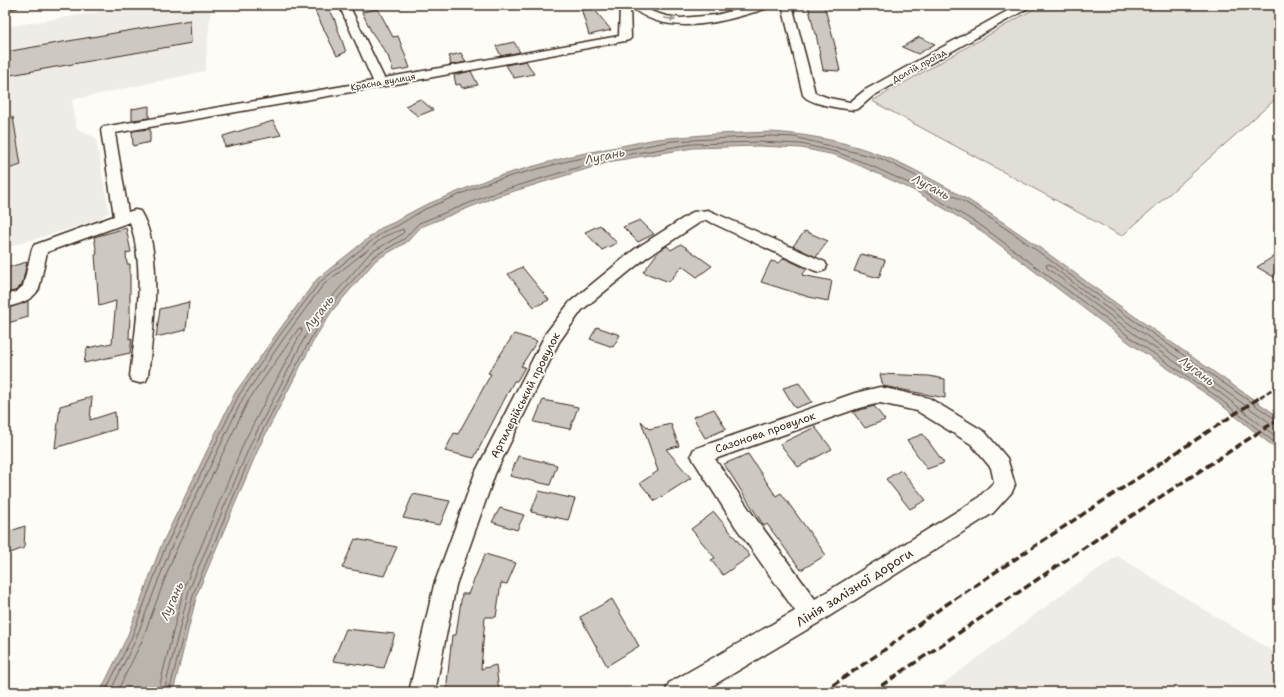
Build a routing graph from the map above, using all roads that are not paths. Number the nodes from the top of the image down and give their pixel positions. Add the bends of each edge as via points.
1 (13, 5) edge
2 (344, 5) edge
3 (625, 5) edge
4 (635, 5) edge
5 (765, 5) edge
6 (787, 5) edge
7 (1026, 5) edge
8 (5, 6) edge
9 (380, 83) junction
10 (122, 220) junction
11 (819, 266) dead end
12 (5, 302) edge
13 (139, 376) dead end
14 (1000, 464) joint
15 (812, 614) junction
16 (422, 692) edge
17 (678, 692) edge

1 - 8 street
2 - 9 street
3 - 9 street, Красна вулиця via 625,38
4 -> 5 street via 644,13 691,22 748,12
6 - 7 street, Долгій проїзд via 809,95 834,104 853,106 869,93
9 - 10 street, Красна вулиця via 108,130
10 - 12 street via 40,249 32,289
10 - 13 street via 134,215 141,230 146,266
11 - 16 street, Артилерійський провулок via 708,215 698,216 641,253 576,306 552,338 486,473 445,585
14 - 15 street, Лінія залізної дороги via 1005,485 985,506
14 - 15 street, Сазонова провулок via 978,438 922,404 880,396 855,401 701,455 743,519
15 - 17 street, Лінія залізної дороги

